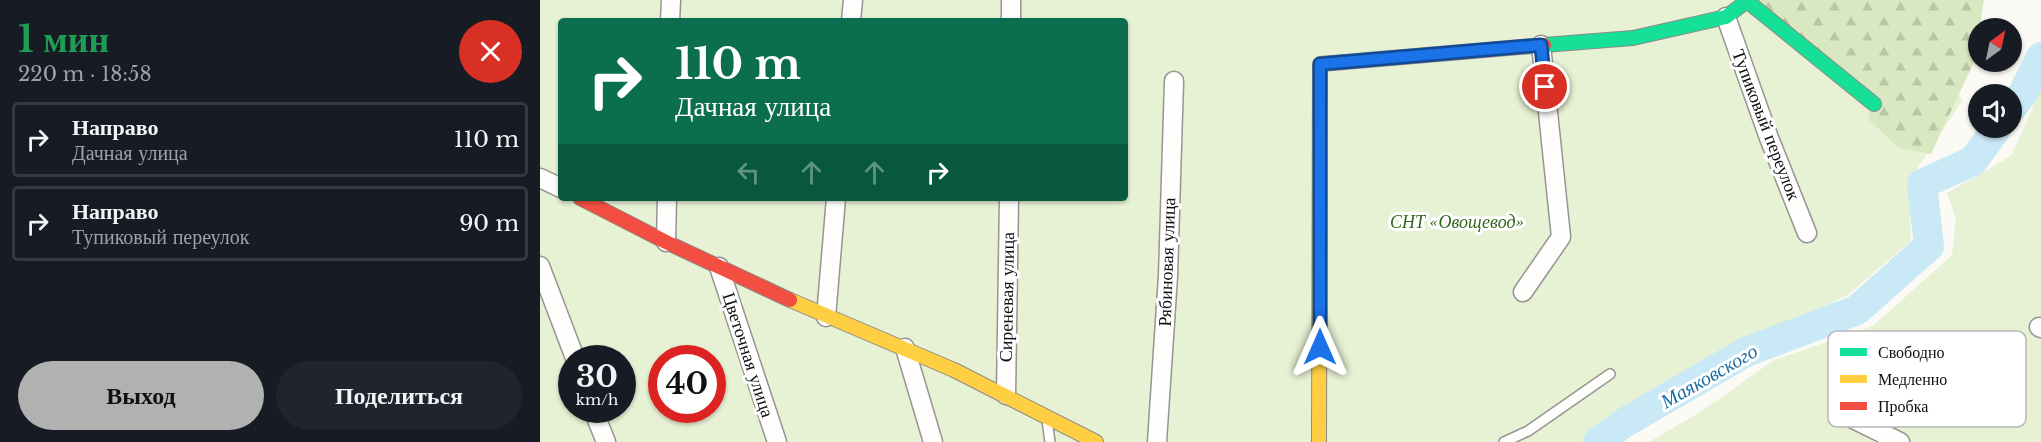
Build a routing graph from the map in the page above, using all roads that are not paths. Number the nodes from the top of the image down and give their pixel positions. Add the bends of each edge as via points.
1 (671, 0) edge
2 (853, 0) edge
3 (1011, 0) edge
4 (1726, 17) junction
5 (670, 18) edge
6 (851, 18) edge
7 (1011, 18) edge
8 (1541, 45) junction
9 (1173, 81) dead end
10 (1874, 104) dead end
11 (540, 178) edge
12 (558, 187) edge
13 (586, 201) edge
14 (667, 201) edge
15 (836, 201) edge
16 (1009, 201) edge
17 (1807, 233) dead end
18 (666, 242) junction
19 (540, 266) edge
20 (719, 267) junction
21 (1522, 292) dead end
22 (826, 317) junction
23 (569, 345) edge
24 (905, 348) junction
25 (1610, 375) dead end
26 (1006, 395) junction
27 (1046, 418) junction
28 (598, 423) edge
29 (1869, 427) edge
30 (606, 442) edge
31 (777, 442) edge
32 (933, 442) edge
33 (1050, 442) edge
34 (1096, 442) edge
35 (1157, 442) edge
36 (1319, 442) edge
37 (1504, 442) edge
38 (1900, 442) edge

1 - 5 street
2 - 6 street
3 - 7 street
4 - 8 street via 1633,38
4 - 10 street via 1747,1
4 - 17 street, Тупиковый переулок
8 - 21 street via 1562,237
8 - 36 street via 1320,64
9 - 35 street, Рябиновая улица via 1168,276
11 - 12 street
13 - 18 street
14 - 18 street
15 - 22 street
16 - 26 street, Сиреневая улица
18 - 20 street
19 - 23 street
20 - 22 street
20 - 31 street, Цветочная улица
22 - 24 street
24 - 26 street
24 - 32 street
25 - 37 lane via 1528,431
26 - 27 street
27 - 33 lane
27 - 34 street
28 - 30 street
29 - 38 street

